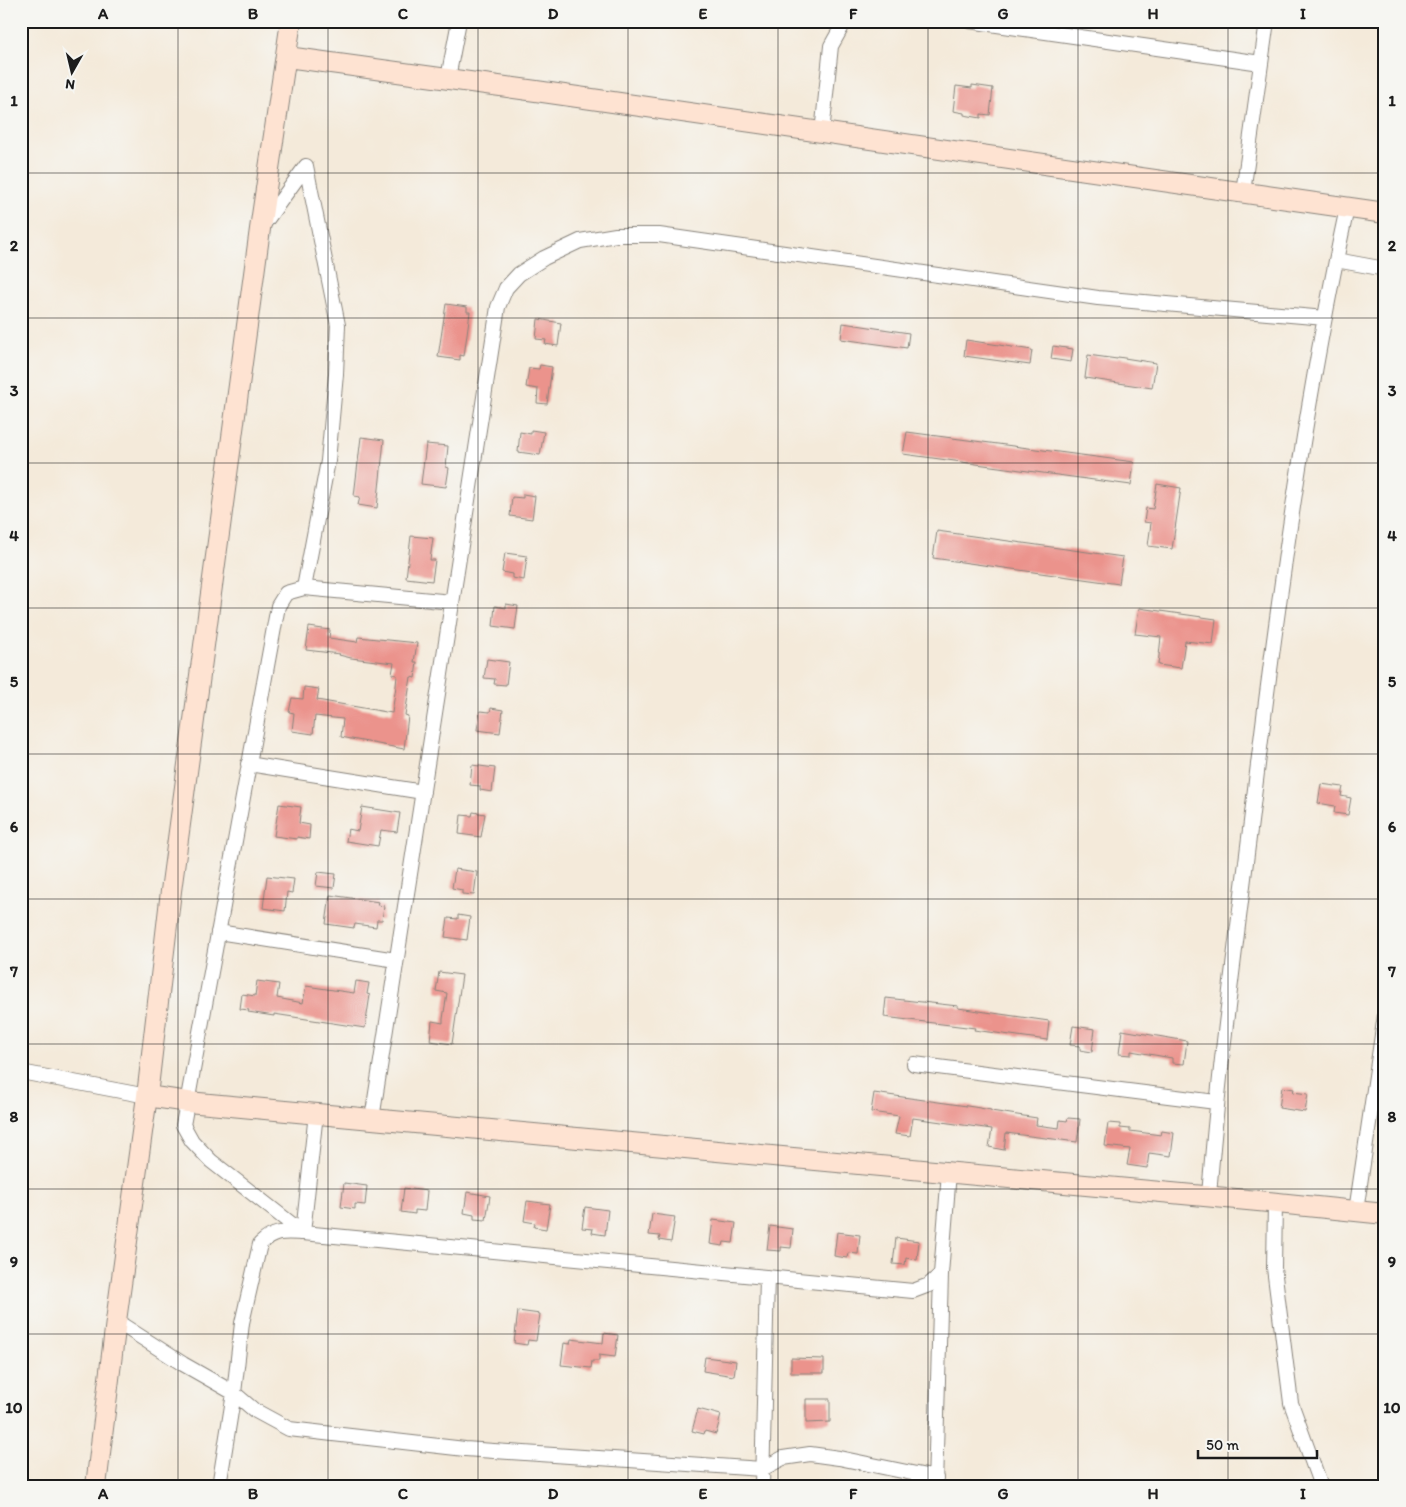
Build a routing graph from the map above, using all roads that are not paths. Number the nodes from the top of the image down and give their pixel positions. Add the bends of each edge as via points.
1 (291, 21) edge
2 (459, 21) edge
3 (845, 21) edge
4 (969, 21) edge
5 (1266, 21) edge
6 (287, 57) junction
7 (1261, 63) junction
8 (448, 78) junction
9 (822, 133) junction
10 (1243, 192) junction
11 (1347, 208) junction
12 (1385, 214) edge
13 (260, 229) junction
14 (1336, 260) junction
15 (1385, 269) edge
16 (1325, 318) junction
17 (304, 588) junction
18 (452, 602) junction
19 (248, 764) junction
20 (423, 792) junction
21 (218, 932) junction
22 (396, 960) junction
23 (1385, 1015) edge
24 (914, 1064) dead end
25 (21, 1072) edge
26 (147, 1096) junction
27 (188, 1102) junction
28 (1216, 1102) junction
29 (316, 1113) junction
30 (372, 1119) junction
31 (949, 1172) junction
32 (1209, 1196) junction
33 (1275, 1203) junction
34 (1356, 1211) junction
35 (1385, 1214) edge
36 (303, 1232) junction
37 (941, 1274) junction
38 (767, 1277) junction
39 (116, 1321) junction
40 (234, 1393) junction
41 (762, 1470) junction
42 (936, 1482) edge
43 (96, 1486) edge
44 (219, 1486) edge
45 (762, 1486) edge
46 (1321, 1486) edge

1 - 6 street
2 - 8 street
3 - 9 street via 831,46
4 - 7 street
5 - 7 street
6 - 8 street
6 - 13 street
7 - 10 street
8 - 9 street
9 - 10 street
10 - 11 street
11 - 12 street
11 - 14 street
13 - 17 street via 306,166 338,332 328,461
13 - 26 street via 170,891
14 - 15 street
14 - 16 street
16 - 18 street via 1098,298 659,235 616,234 580,241 519,274 506,288 498,307
16 - 28 street via 1278,600
17 - 18 street
17 - 19 street via 286,593 278,606
18 - 20 street
19 - 20 street
19 - 21 street
20 - 22 street
21 - 22 street
21 - 27 street
22 - 30 street
23 - 34 street
24 - 28 street
25 - 26 street
26 - 27 street
26 - 39 street
27 - 29 street
27 - 36 street via 183,1125 192,1141 211,1161
28 - 32 street
29 - 30 street
29 - 36 street
30 - 31 street
31 - 32 street
31 - 37 street
32 - 33 street
33 - 34 street
33 - 46 street via 1274,1268 1291,1403
34 - 35 street
36 - 38 street
36 - 40 street via 283,1232 269,1236 260,1244 242,1322
37 - 38 street via 928,1285 913,1291
37 - 42 street
38 - 41 street
39 - 40 street
39 - 43 street
40 - 41 street via 254,1410 289,1429 465,1449
40 - 44 street
41 - 42 street via 783,1458 810,1454
41 - 45 street

